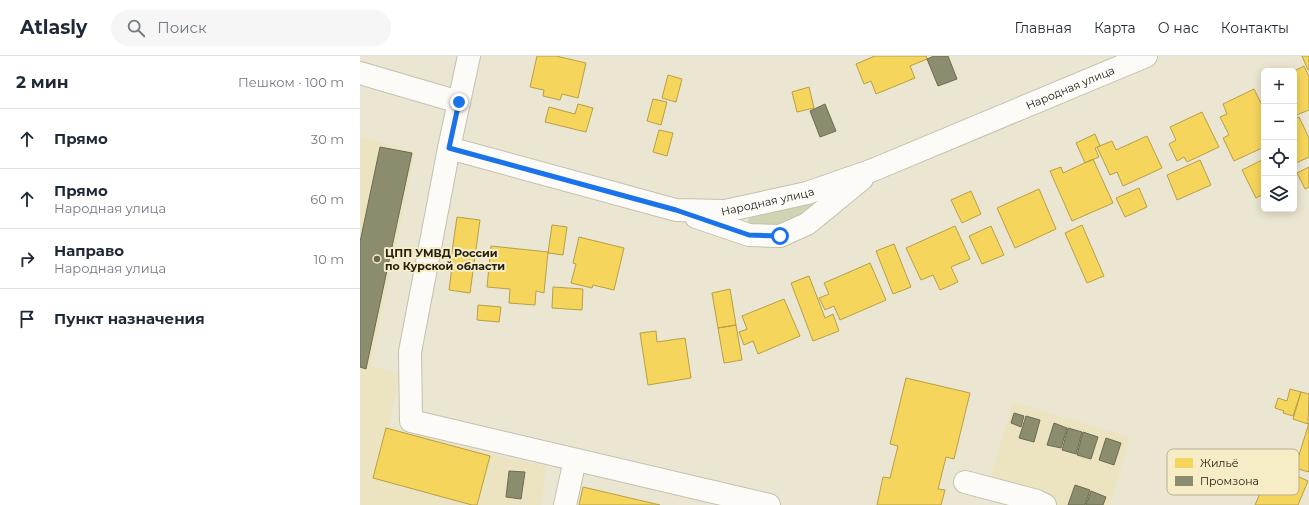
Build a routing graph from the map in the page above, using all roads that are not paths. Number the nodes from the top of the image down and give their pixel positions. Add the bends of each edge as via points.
1 (469, 56) edge
2 (1146, 56) edge
3 (360, 73) edge
4 (459, 102) junction
5 (449, 148) junction
6 (873, 170) junction
7 (676, 210) junction
8 (575, 460) junction
9 (965, 482) dead end
10 (565, 505) edge
11 (769, 505) edge
12 (1045, 505) edge

1 - 4 street
2 - 6 street, Народная улица
3 - 4 street
4 - 5 street
5 - 7 street, Народная улица
5 - 8 street via 410,352 411,421
6 - 7 street, Народная улица via 806,193 725,211
6 - 7 street via 807,224 780,236 749,235
8 - 10 street
8 - 11 street
9 - 12 street

